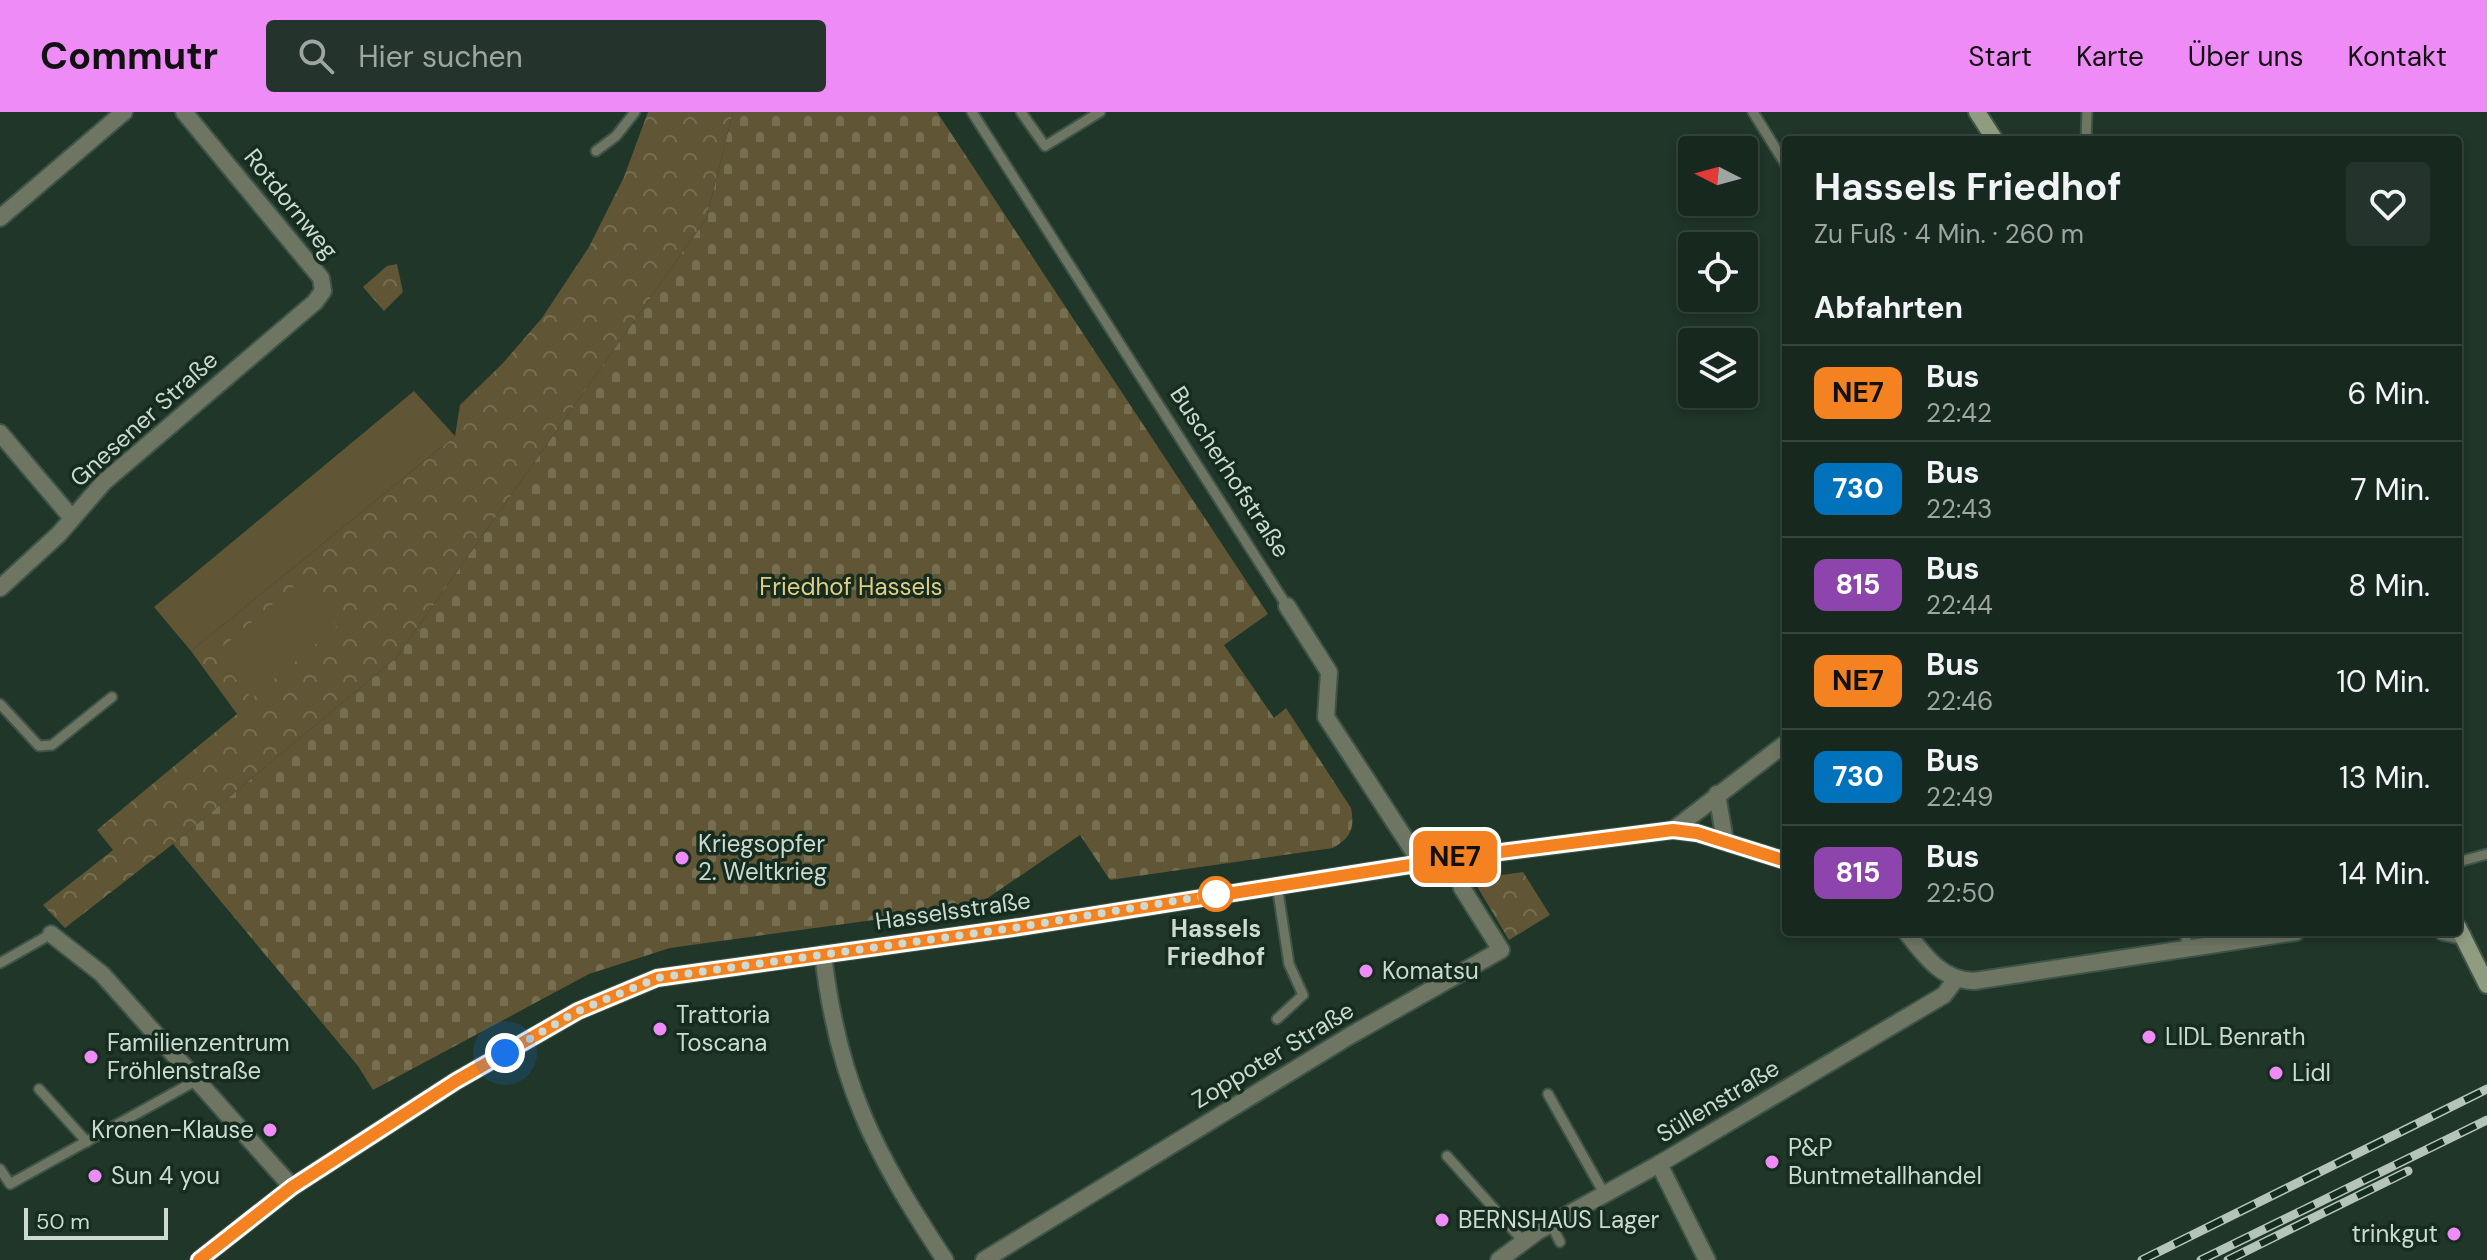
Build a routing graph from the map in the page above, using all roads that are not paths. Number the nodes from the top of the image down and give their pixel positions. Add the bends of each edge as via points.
1 (124, 112) edge
2 (184, 112) edge
3 (635, 112) edge
4 (972, 112) edge
5 (1021, 112) edge
6 (1100, 112) edge
7 (1753, 112) edge
8 (1977, 112) edge
9 (2087, 112) edge
10 (1992, 136) edge
11 (2086, 136) edge
12 (596, 151) dead end
13 (1782, 159) edge
14 (0, 218) edge
15 (323, 291) joint
16 (0, 433) edge
17 (71, 517) junction
18 (0, 588) edge
19 (1287, 606) joint
20 (112, 697) dead end
21 (0, 704) edge
22 (1782, 746) edge
23 (1717, 794) junction
24 (1673, 830) junction
25 (1725, 841) junction
26 (2487, 854) edge
27 (1454, 858) junction
28 (1782, 860) edge
29 (2462, 861) edge
30 (1421, 863) junction
31 (1277, 885) junction
32 (51, 934) joint
33 (1909, 936) edge
34 (2186, 936) edge
35 (2273, 936) edge
36 (2462, 936) edge
37 (2188, 951) junction
38 (823, 954) junction
39 (0, 963) edge
40 (1956, 979) junction
41 (2487, 985) edge
42 (1277, 1019) dead end
43 (197, 1080) junction
44 (39, 1089) dead end
45 (1548, 1094) dead end
46 (87, 1142) junction
47 (1447, 1156) dead end
48 (1659, 1164) junction
49 (0, 1169) edge
50 (292, 1187) junction
51 (1605, 1195) junction
52 (1551, 1224) junction
53 (1523, 1241) junction
54 (1560, 1242) dead end
55 (199, 1260) edge
56 (945, 1260) edge
57 (984, 1260) edge
58 (1499, 1260) edge
59 (1707, 1260) edge

1 - 14 street
2 - 15 street, Rotdornweg via 321,278
3 - 12 lane
4 - 19 lane, Buscherhofstraße
5 - 6 lane via 1045,146
7 - 13 lane
8 - 10 main road
9 - 11 lane
15 - 17 street, Gnesener Straße via 104,482
16 - 17 street
17 - 18 street, Gnesener Straße
19 - 30 street, Buscherhofstraße via 1329,672 1326,717
20 - 21 lane via 52,745 39,746
22 - 23 street
23 - 24 street
23 - 25 street
24 - 25 street, Hasselsstraße
24 - 27 street, Hasselsstraße
25 - 28 street, Hasselsstraße
26 - 29 lane
27 - 30 street, Hasselsstraße
27 - 57 street, Zoppoter Straße via 1462,888 1501,950 1351,1035
30 - 31 street, Hasselsstraße
31 - 38 street, Hasselsstraße
31 - 42 lane via 1289,964 1303,995
32 - 39 lane
32 - 43 street via 102,974
33 - 40 street via 1935,967
34 - 37 lane
35 - 37 street
36 - 41 main road
37 - 40 street via 1987,981
38 - 50 street, Hasselsstraße via 657,978 617,992 456,1081
38 - 56 street via 837,1044 853,1097 889,1170
40 - 48 street, Süllenstraße via 1944,995
43 - 46 lane
43 - 50 street
44 - 46 lane
45 - 51 lane
46 - 49 lane via 10,1184
47 - 53 lane
48 - 51 street, Süllenstraße
48 - 59 street
50 - 55 street, Hasselsstraße
51 - 52 street, Süllenstraße
52 - 53 street, Süllenstraße
52 - 54 lane
53 - 58 street, Süllenstraße

